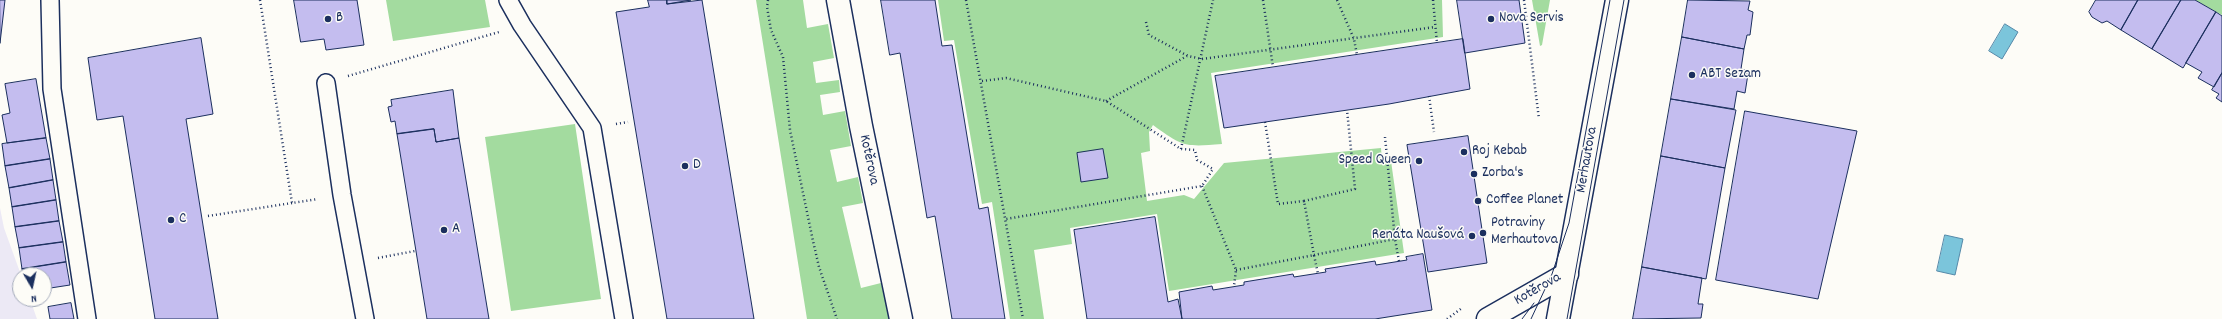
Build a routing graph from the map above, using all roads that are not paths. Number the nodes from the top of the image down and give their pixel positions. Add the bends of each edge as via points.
1 (50, 0) edge
2 (508, 0) edge
3 (838, 0) edge
4 (1618, 0) edge
5 (326, 83) road end
6 (1567, 274) junction
7 (87, 319) edge
8 (365, 319) edge
9 (624, 319) edge
10 (901, 319) edge
11 (1488, 319) edge
12 (1558, 319) edge

1 - 7 lane via 52,89
2 - 9 lane via 522,25 592,128
3 - 10 street, Kotěrova
4 - 6 street, Merhautova
5 - 8 lane via 342,195
6 - 11 street, Kotěrova
6 - 12 street, Merhautova

